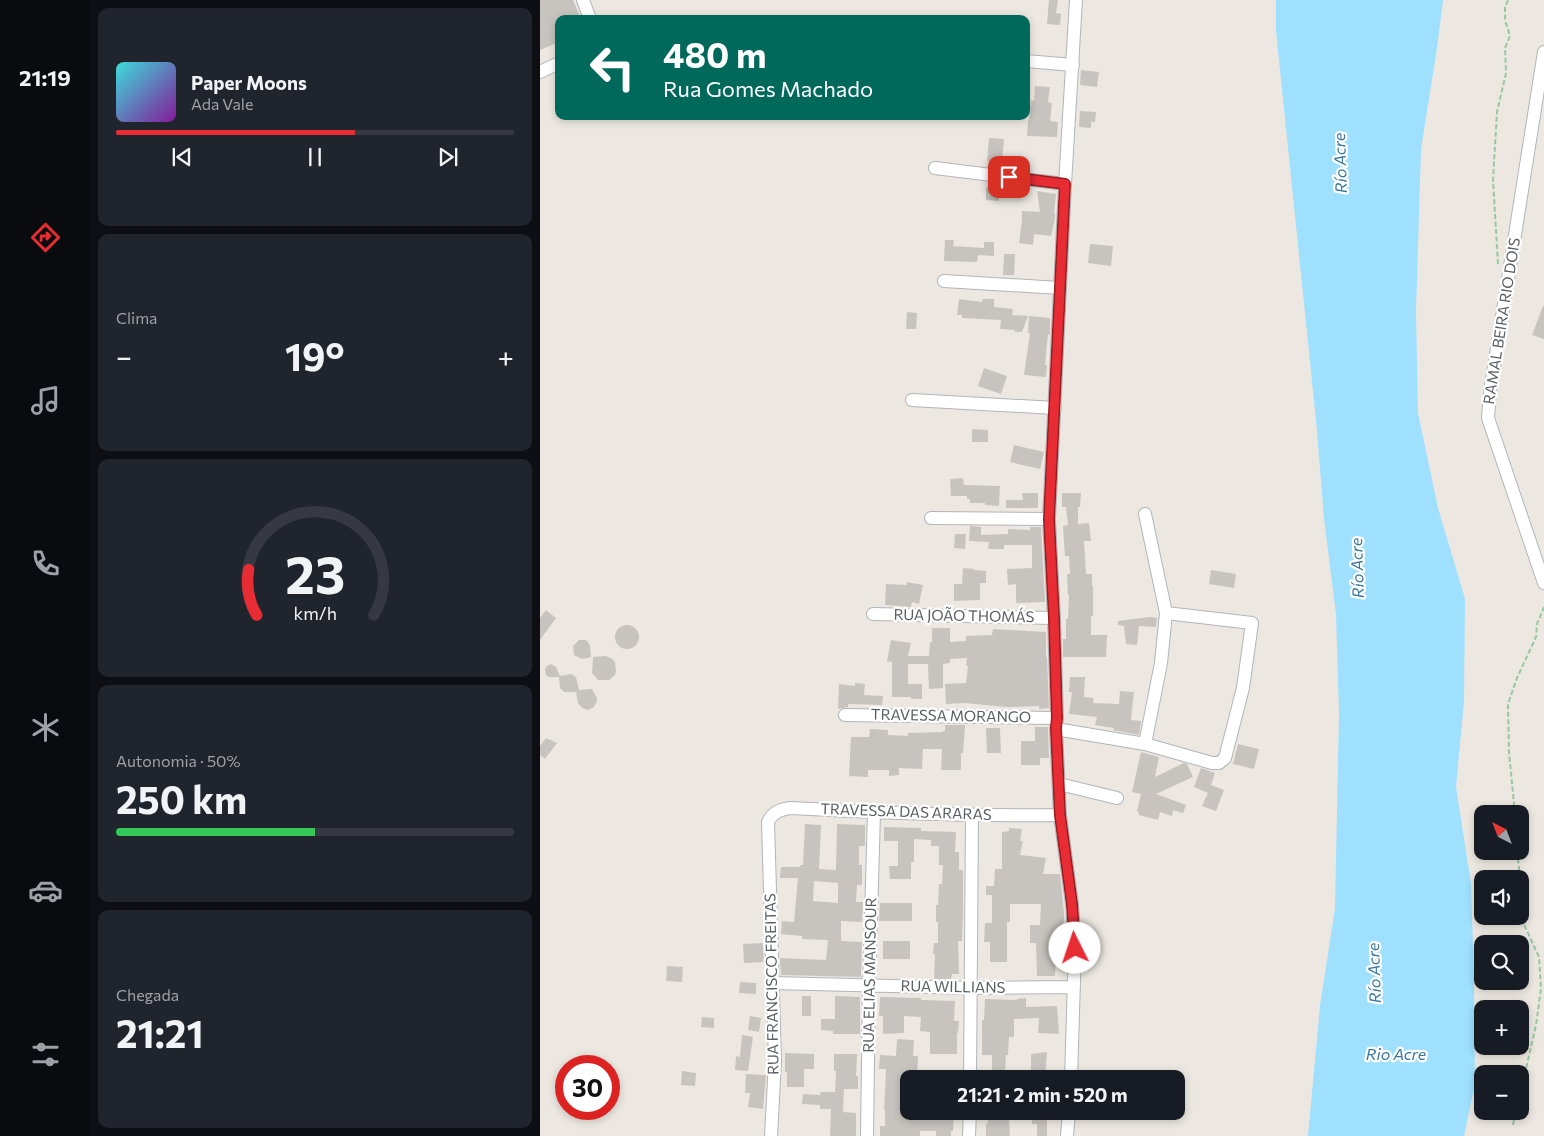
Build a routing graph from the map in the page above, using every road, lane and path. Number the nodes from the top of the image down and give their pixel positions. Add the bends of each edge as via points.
1 (583, 0) edge
2 (1076, 0) edge
3 (1508, 0) edge
4 (589, 15) edge
5 (1544, 52) edge
6 (1030, 61) edge
7 (1073, 64) junction
8 (555, 65) edge
9 (540, 72) edge
10 (935, 168) dead end
11 (1065, 184) junction
12 (1499, 268) dead end
13 (944, 280) dead end
14 (1060, 288) junction
15 (912, 400) dead end
16 (1054, 408) junction
17 (1145, 514) dead end
18 (931, 518) dead end
19 (1049, 519) junction
20 (1544, 583) edge
21 (1544, 607) edge
22 (1166, 613) junction
23 (873, 614) dead end
24 (1054, 618) junction
25 (845, 715) dead end
26 (1056, 723) junction
27 (1145, 744) junction
28 (1059, 784) junction
29 (1117, 798) dead end
30 (1514, 805) edge
31 (874, 813) junction
32 (1060, 815) junction
33 (972, 816) junction
34 (769, 832) joint
35 (1518, 860) edge
36 (772, 983) junction
37 (869, 986) junction
38 (1074, 987) junction
39 (971, 988) junction
40 (1527, 1065) edge
41 (970, 1070) edge
42 (1071, 1070) edge
43 (970, 1120) edge
44 (1068, 1120) edge
45 (1514, 1120) edge
46 (1513, 1125) dead end
47 (771, 1136) edge
48 (867, 1136) edge
49 (969, 1136) edge
50 (1067, 1136) edge

1 - 4 street
2 - 7 street
3 - 12 path via 1505,20 1510,36 1505,48 1506,74 1497,112 1493,180
5 - 20 street, RAMAL BEIRA RIO DOIS via 1488,418
6 - 7 street
7 - 11 street
8 - 9 street
10 - 11 street
11 - 14 street
13 - 14 street
14 - 16 street
15 - 16 street
16 - 19 street
17 - 22 street
18 - 19 street
19 - 24 street
21 - 30 path via 1536,624 1536,637 1516,678 1508,704
22 - 27 street via 1161,663
22 - 27 street, TRAVESSA MORANGO via 1252,623 1243,688 1225,758 1218,763
23 - 24 street, RUA JOÃO THOMÁS
24 - 26 street
25 - 26 street, TRAVESSA MORANGO
26 - 27 street, TRAVESSA MORANGO
26 - 28 street
28 - 29 street
28 - 32 street
31 - 33 street, TRAVESSA DAS ARARAS
31 - 34 street, TRAVESSA DAS ARARAS via 777,810 768,822
31 - 37 street, RUA ELIAS MANSOUR
32 - 33 street, TRAVESSA DAS ARARAS
32 - 38 street via 1072,904
33 - 39 street
34 - 36 street, RUA FRANCISCO FREITAS
35 - 40 path via 1521,918 1538,957 1541,989
36 - 37 street, RUA WILLIANS
36 - 47 street, RUA FRANCISCO FREITAS via 775,1061
37 - 39 street, RUA WILLIANS
37 - 48 street, RUA ELIAS MANSOUR
38 - 39 street, RUA WILLIANS
38 - 42 street
39 - 41 street
43 - 49 street
44 - 50 street
45 - 46 path

